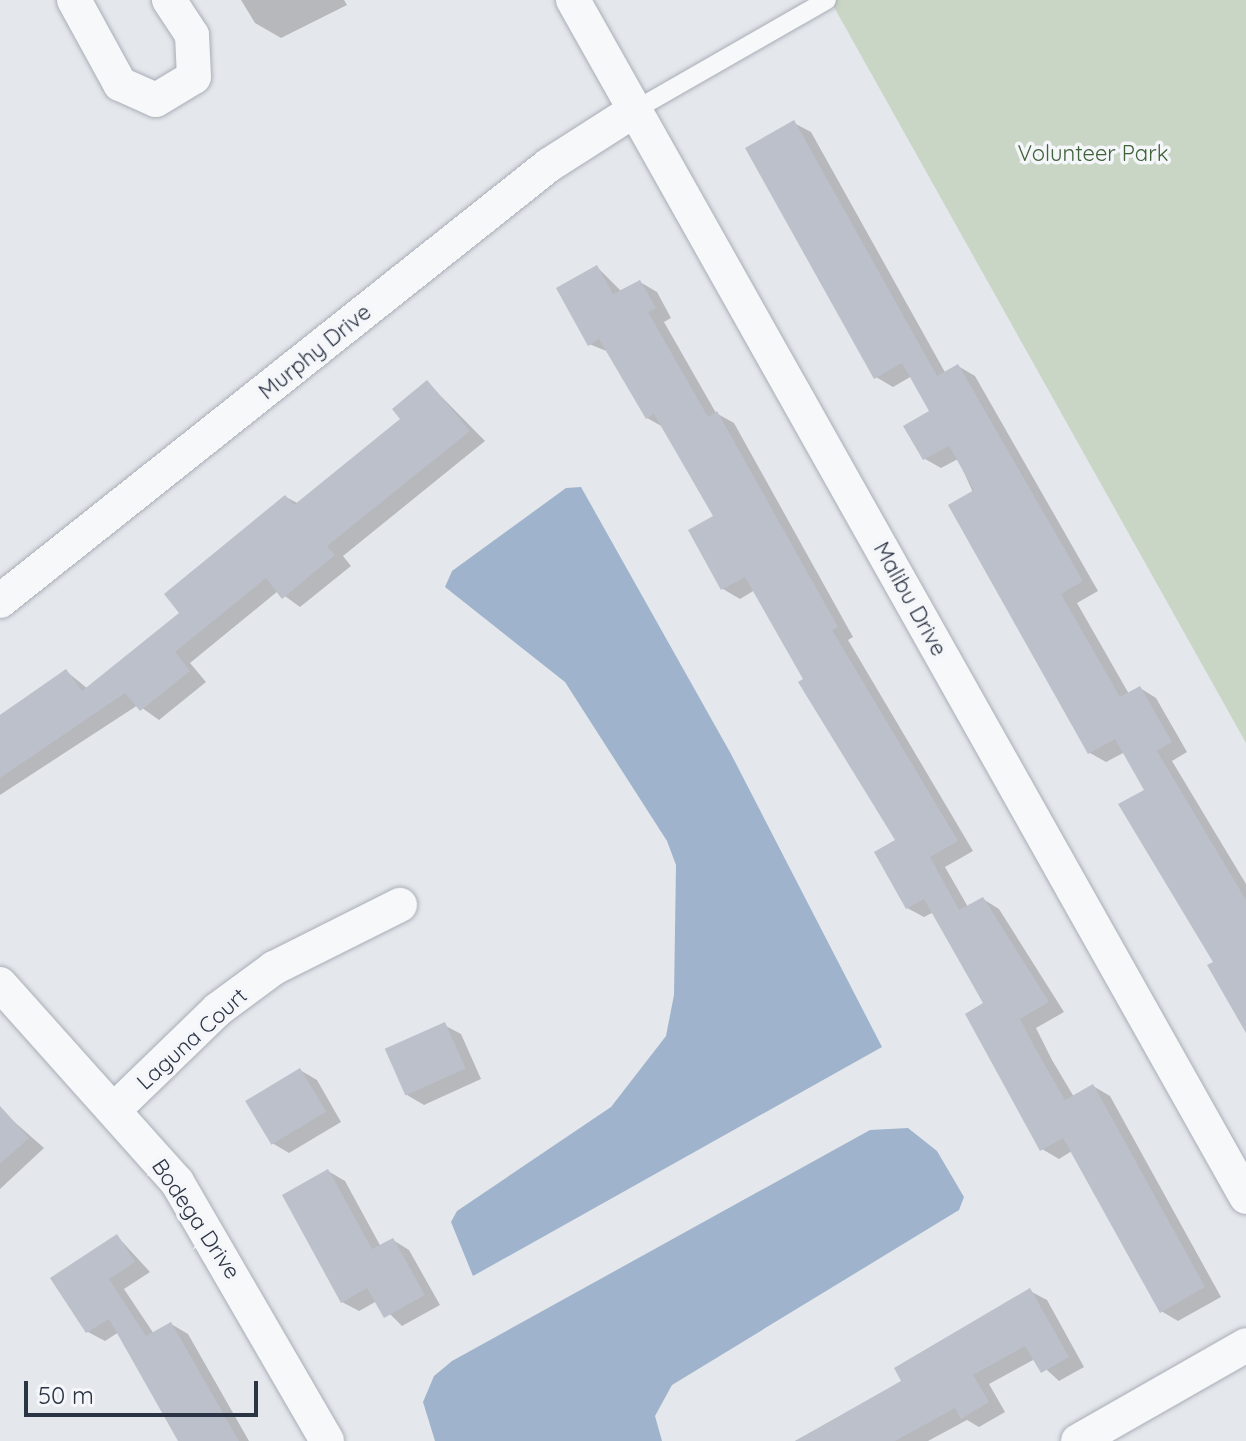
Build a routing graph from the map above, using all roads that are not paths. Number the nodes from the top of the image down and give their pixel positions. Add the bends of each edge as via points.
1 (74, 0) edge
2 (169, 0) edge
3 (573, 0) edge
4 (827, 0) edge
5 (635, 110) junction
6 (0, 601) edge
7 (400, 905) dead end
8 (0, 984) edge
9 (115, 1109) junction
10 (1246, 1197) edge
11 (1246, 1345) edge
12 (327, 1441) edge
13 (1078, 1441) edge

1 - 2 street via 120,84 156,100 194,77 192,35
3 - 5 street, Malibu Drive
4 - 5 lane
5 - 6 street, Murphy Drive via 549,165
5 - 10 street, Malibu Drive
7 - 9 street, Laguna Court via 274,968 217,1010
8 - 9 street, Bodega Drive
9 - 12 street, Bodega Drive via 192,1206
11 - 13 street

